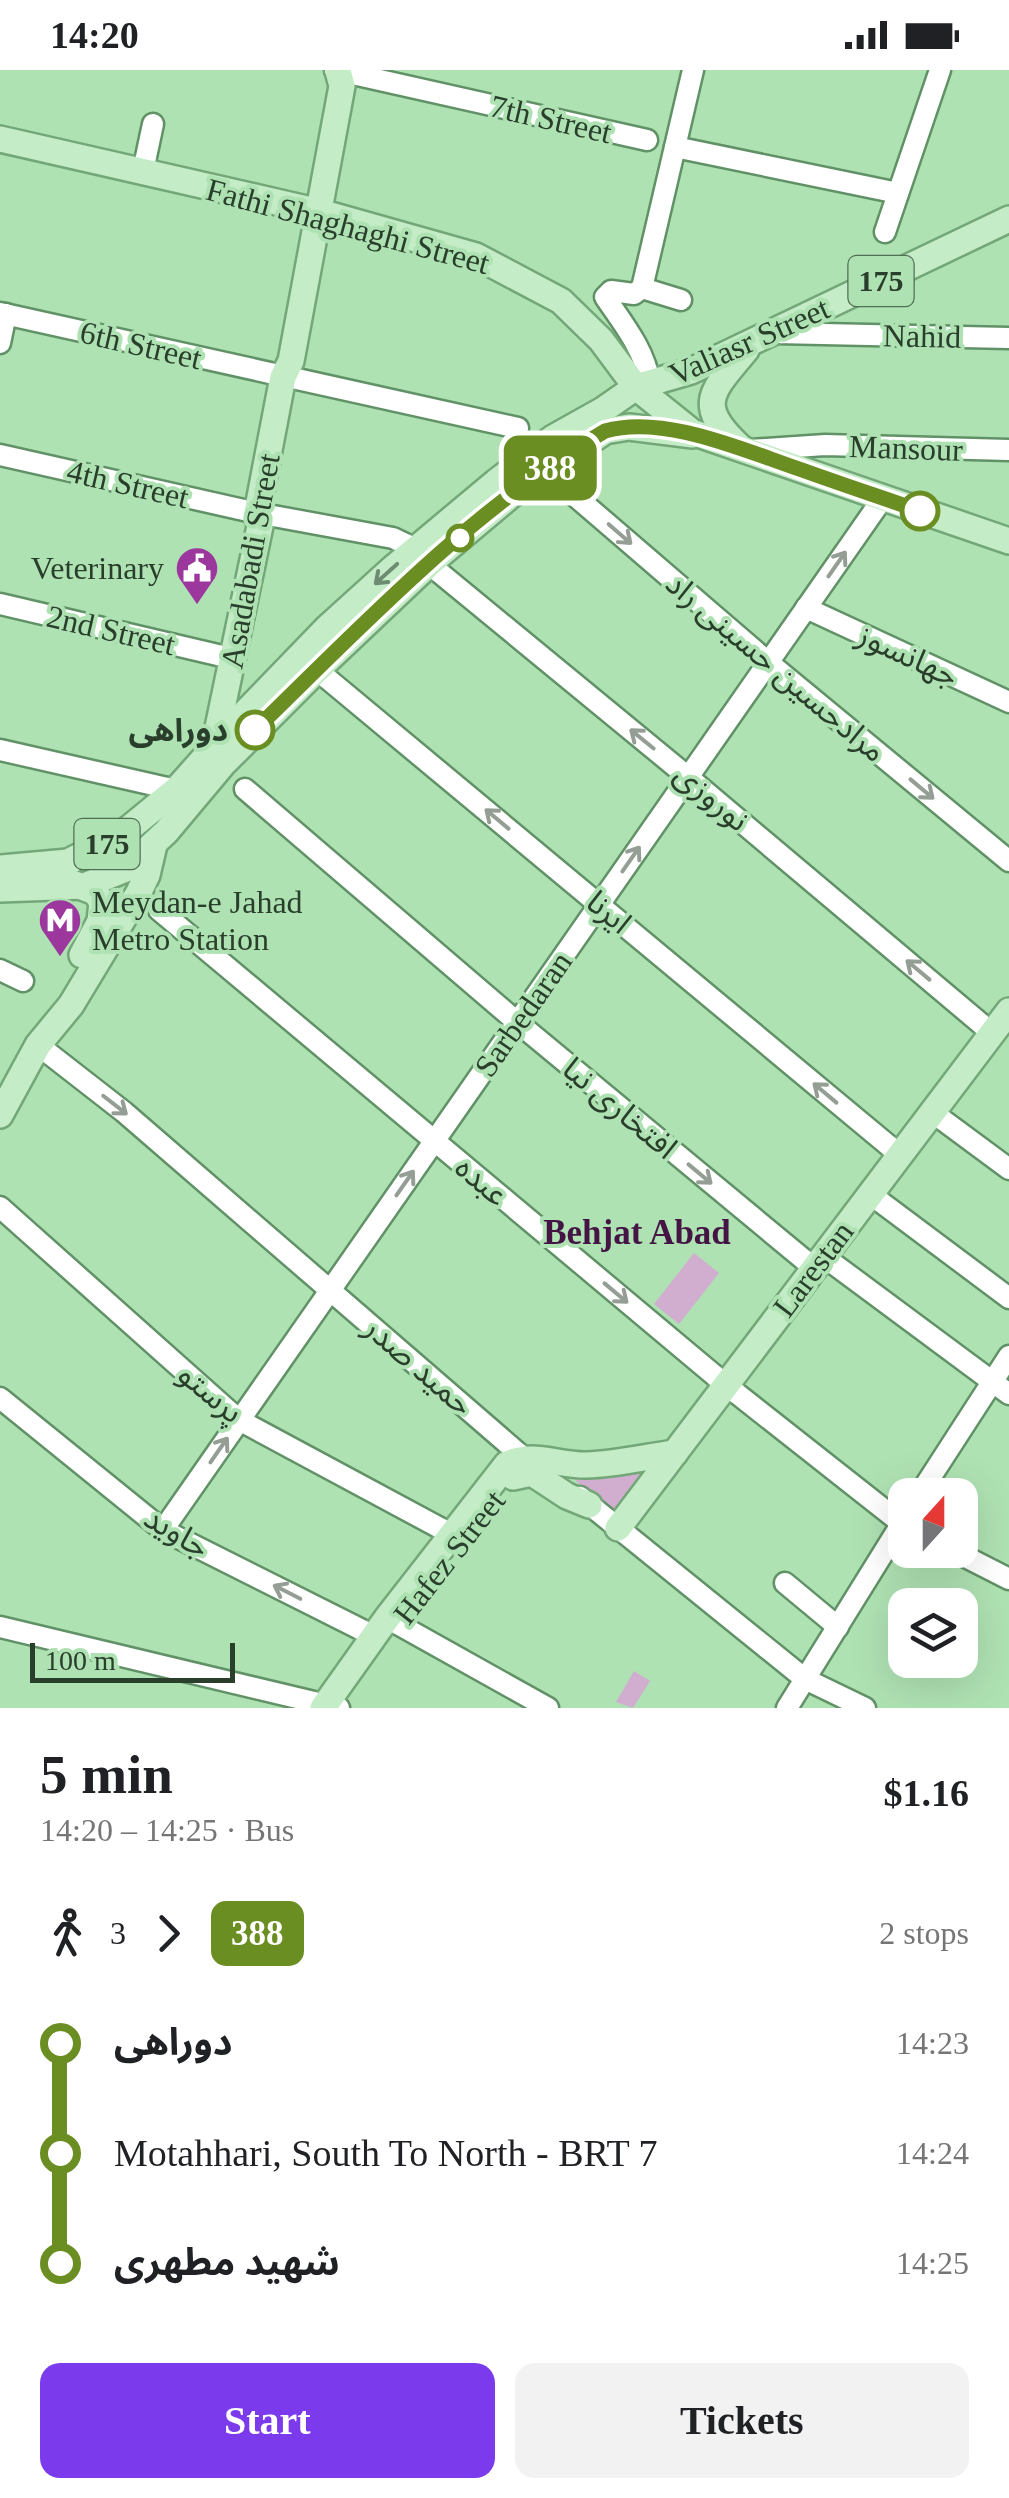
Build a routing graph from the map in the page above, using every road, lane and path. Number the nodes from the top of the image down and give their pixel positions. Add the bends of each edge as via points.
1 (337, 70) edge
2 (693, 70) edge
3 (940, 70) edge
4 (153, 124) dead end
5 (0, 139) edge
6 (647, 140) dead end
7 (675, 147) junction
8 (143, 171) junction
9 (898, 193) junction
10 (313, 211) junction
11 (1007, 221) edge
12 (885, 232) dead end
13 (642, 288) junction
14 (681, 300) dead end
15 (3, 314) edge
16 (764, 338) junction
17 (1009, 338) edge
18 (0, 343) edge
19 (614, 360) junction
20 (282, 377) junction
21 (645, 389) junction
22 (602, 410) junction
23 (518, 428) dead end
24 (702, 436) junction
25 (744, 450) junction
26 (1009, 450) edge
27 (0, 455) edge
28 (546, 471) junction
29 (882, 498) junction
30 (257, 512) junction
31 (1009, 541) edge
32 (422, 557) junction
33 (0, 604) edge
34 (806, 608) junction
35 (222, 656) junction
36 (768, 662) junction
37 (317, 670) junction
38 (1009, 702) edge
39 (224, 708) junction
40 (250, 708) junction
41 (0, 750) edge
42 (219, 754) junction
43 (688, 776) junction
44 (245, 789) dead end
45 (176, 790) junction
46 (154, 845) junction
47 (1009, 861) edge
48 (12, 868) edge
49 (83, 886) junction
50 (0, 890) edge
51 (600, 904) junction
52 (158, 910) dead end
53 (0, 970) edge
54 (23, 982) dead end
55 (517, 1022) junction
56 (1002, 1027) edge
57 (38, 1045) junction
58 (932, 1112) junction
59 (0, 1115) edge
60 (434, 1141) junction
61 (900, 1155) junction
62 (1009, 1170) edge
63 (870, 1194) junction
64 (0, 1207) edge
65 (819, 1262) junction
66 (331, 1288) junction
67 (1009, 1298) edge
68 (1009, 1356) edge
69 (990, 1380) junction
70 (726, 1385) junction
71 (1009, 1394) edge
72 (0, 1398) edge
73 (240, 1420) junction
74 (675, 1453) junction
75 (524, 1458) junction
76 (929, 1478) edge
77 (588, 1504) junction
78 (888, 1511) edge
79 (618, 1528) junction
80 (163, 1530) junction
81 (458, 1538) junction
82 (888, 1548) edge
83 (978, 1564) edge
84 (1009, 1580) edge
85 (785, 1583) dead end
86 (838, 1626) junction
87 (0, 1627) edge
88 (385, 1630) junction
89 (805, 1679) junction
90 (333, 1707) edge
91 (548, 1708) edge
92 (787, 1708) edge
93 (865, 1708) edge

1 - 6 street, 7th Street
1 - 10 main road, Asadabadi Street via 342,86
2 - 7 street
3 - 9 street
4 - 8 street
5 - 8 main road, Fathi Shaghaghi Street
7 - 9 street
7 - 13 street
8 - 10 main road, Fathi Shaghaghi Street
9 - 12 street
10 - 19 main road, Fathi Shaghaghi Street via 452,248 512,273 574,312
10 - 20 main road, Asadabadi Street via 291,362
11 - 16 main road, Valiasr Street / 175
13 - 14 street
13 - 21 street via 605,297 643,357
15 - 18 street
15 - 20 street, 6th Street
16 - 17 street, Nahid
16 - 21 main road, Valiasr Street / 175
16 - 25 main road via 720,381 712,399 714,419
19 - 21 main road, Fathi Shaghaghi Street
19 - 22 main road
20 - 23 street, 6th Street
20 - 30 main road, Asadabadi Street
21 - 22 main road, Valiasr Street / 175
21 - 24 main road, Fathi Shaghaghi Street
22 - 32 main road, Valiasr Street / 175 via 553,438
24 - 25 main road
24 - 28 main road, Valiasr Street / 175 via 615,428
25 - 26 street, Mansour
25 - 29 main road
27 - 30 street, 4th Street
28 - 32 main road, Valiasr Street / 175
28 -> 36 street, مرادحسین حسینی راد
29 - 31 main road
34 -> 29 street, Sarbedaran
30 - 32 street, 4th Street via 392,538
30 - 35 main road via 247,524
30 - 39 main road, Asadabadi Street via 260,526
32 - 37 main road, Valiasr Street / 175
32 -> 40 main road, Valiasr Street / 175 via 328,627
43 -> 32 street, نوروزی
33 - 35 street, 2nd Street
34 - 36 street, Sarbedaran
34 - 38 street, جهانسوز
35 - 45 main road via 198,745
36 - 43 street, Sarbedaran
36 -> 47 street, مرادحسین حسینی راد
37 - 42 main road, Valiasr Street / 175
51 -> 37 street, ايرنا
39 - 40 main road via 234,716
39 - 42 main road, Asadabadi Street
40 - 42 main road, Valiasr Street / 175
41 - 45 street
42 - 45 main road, Valiasr Street / 175
42 - 46 main road, Valiasr Street / 175
51 -> 43 street, Sarbedaran
56 -> 43 street, نوروزی
44 - 55 street, افتخاری نیا
45 - 48 main road, Valiasr Street / 175 via 99,849 68,862
46 - 49 main road via 126,869
46 - 57 main road, Valiasr Street / 175 via 138,894 71,1005
48 - 49 main road
49 - 50 main road
49 - 57 main road via 102,902 100,921
51 - 55 street, Sarbedaran
61 -> 51 street, ايرنا
52 - 60 street, عبده
53 - 54 street
55 - 60 street, Sarbedaran
55 -> 65 street, افتخاری نیا
56 - 58 main road, Larestan
57 - 59 main road, Valiasr Street / 175
57 -> 66 street, حمید صدر
58 - 61 main road, Larestan
58 - 62 street
66 -> 60 street, Sarbedaran
60 -> 70 street, عبده
61 - 63 main road, Larestan
63 - 65 main road, Larestan
63 - 67 street
64 - 73 street, پرستو
65 - 69 street, افتخاری نیا
65 - 70 main road, Larestan
66 - 73 street, Sarbedaran
66 - 75 street, حمید صدر
68 - 69 street
69 - 71 street, افتخاری نیا
69 - 76 street
70 - 74 main road, Larestan
70 - 78 street, عبده
72 - 80 street, جاوید
80 -> 73 street, Sarbedaran
73 - 81 street, پرستو
74 - 75 main road via 585,1466
74 - 79 main road, Larestan
75 - 77 street, حمید صدر via 543,1464
75 - 81 main road, Hafez Street via 503,1468
77 - 79 street, حمید صدر
77 - 81 main road, Hafez Street via 521,1473
79 - 89 street, حمید صدر
88 -> 80 street, جاوید
81 - 88 main road, Hafez Street
82 - 86 street
83 - 84 street
85 - 86 street
86 - 89 street
87 - 90 street
88 - 90 main road, Hafez Street
88 - 91 street, جاوید
89 - 92 street
89 - 93 street, حمید صدر

